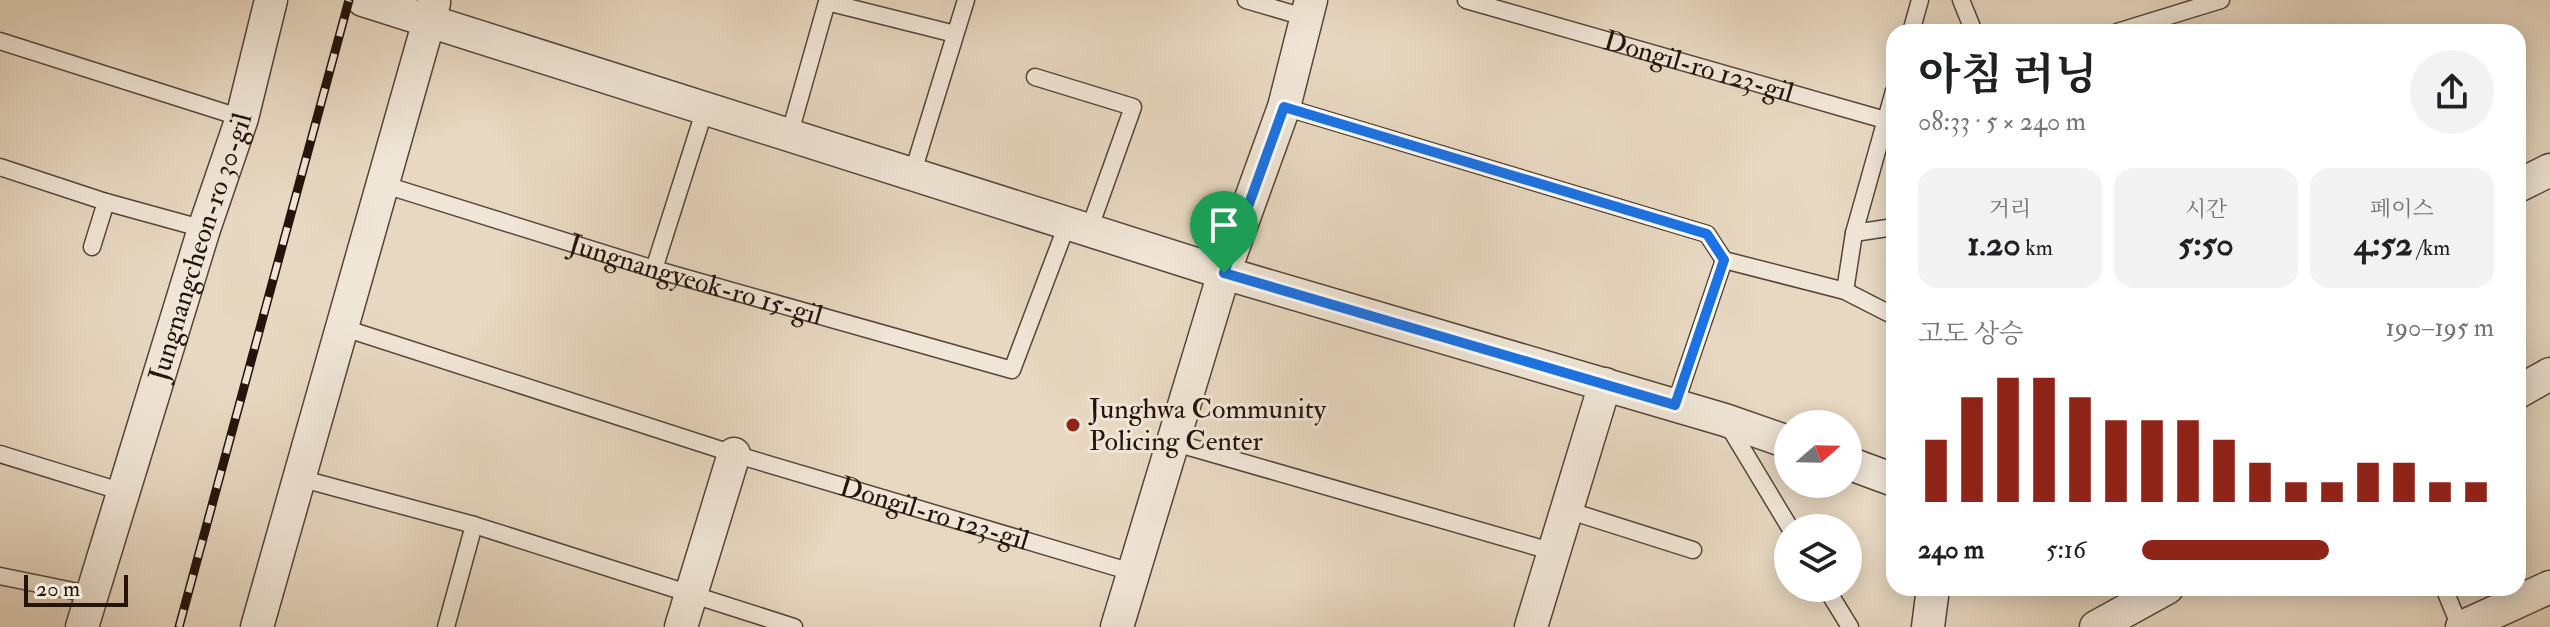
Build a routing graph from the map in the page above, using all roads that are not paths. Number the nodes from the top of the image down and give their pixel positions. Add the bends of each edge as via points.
1 (271, 0) edge
2 (363, 0) edge
3 (966, 0) edge
4 (1246, 0) edge
5 (1466, 0) edge
6 (1920, 0) edge
7 (1961, 0) edge
8 (2221, 0) edge
9 (1308, 8) edge
10 (432, 11) edge
11 (1913, 24) edge
12 (1971, 24) edge
13 (2143, 24) edge
14 (955, 34) junction
15 (0, 41) edge
16 (1035, 77) dead end
17 (1284, 107) junction
18 (705, 109) junction
19 (1886, 117) edge
20 (242, 118) junction
21 (1885, 120) junction
22 (789, 136) junction
23 (0, 167) edge
24 (2550, 170) edge
25 (912, 175) junction
26 (2526, 182) edge
27 (382, 184) junction
28 (106, 202) junction
29 (1078, 226) junction
30 (1886, 228) edge
31 (204, 229) junction
32 (1854, 233) junction
33 (92, 247) dead end
34 (1724, 260) junction
35 (654, 269) junction
36 (1224, 273) junction
37 (1845, 291) junction
38 (1886, 312) edge
39 (341, 327) junction
40 (2550, 374) edge
41 (1605, 384) junction
42 (2526, 388) edge
43 (1675, 405) junction
44 (1725, 420) junction
45 (1774, 437) edge
46 (1172, 442) junction
47 (0, 454) edge
48 (734, 454) junction
49 (1862, 468) edge
50 (1886, 477) edge
51 (299, 478) junction
52 (123, 492) junction
53 (1567, 510) junction
54 (1782, 514) edge
55 (474, 525) junction
56 (1693, 550) dead end
57 (1554, 552) junction
58 (1135, 573) junction
59 (0, 576) edge
60 (2550, 587) edge
61 (690, 594) junction
62 (93, 595) junction
63 (1932, 596) edge
64 (2152, 596) edge
65 (2447, 596) edge
66 (1835, 602) edge
67 (82, 627) edge
68 (257, 627) edge
69 (446, 627) edge
70 (681, 627) edge
71 (794, 627) edge
72 (1117, 627) edge
73 (1531, 627) edge
74 (1850, 627) edge
75 (1928, 627) edge
76 (2096, 627) edge
77 (2461, 627) edge

1 - 20 street, Jungnangcheon-ro 30-gil
2 - 10 street
3 - 14 lane
4 - 9 lane
5 - 21 lane, Dongil-ro 123-gil
6 - 11 lane
7 - 12 lane
8 - 13 lane
9 - 17 street
10 - 18 street
10 - 27 street
14 - 22 lane via 827,2
14 - 25 lane
15 - 20 lane
16 - 29 lane via 1133,107
17 - 34 lane via 1707,234
17 - 36 street
18 - 22 street
18 - 35 lane
19 - 21 lane
20 - 31 street, Jungnangcheon-ro 30-gil
21 - 32 lane
22 - 25 street
23 - 28 lane
24 - 26 street
25 - 29 street
27 - 35 lane, Jungnangyeok-ro 15-gil
27 - 39 street
28 - 31 lane
28 - 33 lane
29 - 35 lane, Jungnangyeok-ro 15-gil via 1012,370
29 - 36 street
30 - 32 lane
31 - 52 street, Jungnangcheon-ro 30-gil
32 - 37 lane
34 - 37 lane
34 - 43 lane
36 - 41 street
36 - 46 street
37 - 38 lane
39 - 48 lane
39 - 51 street
40 - 42 street
41 - 43 street
41 - 53 street
43 - 44 street
44 - 45 street
44 - 54 lane
46 - 57 lane
46 - 58 street
47 - 52 lane
48 - 58 lane, Dongil-ro 123-gil
48 - 61 street
49 - 50 street
51 - 55 lane
51 - 68 street
52 - 62 street, Jungnangcheon-ro 30-gil
53 - 56 lane
53 - 57 street
55 - 61 lane
55 - 69 lane
57 - 73 street
58 - 72 street
59 - 62 lane
60 - 77 street
61 - 70 street
61 - 71 lane
62 - 67 street, Jungnangcheon-ro 30-gil
63 - 75 street
64 - 76 street
65 - 77 lane
66 - 74 lane

